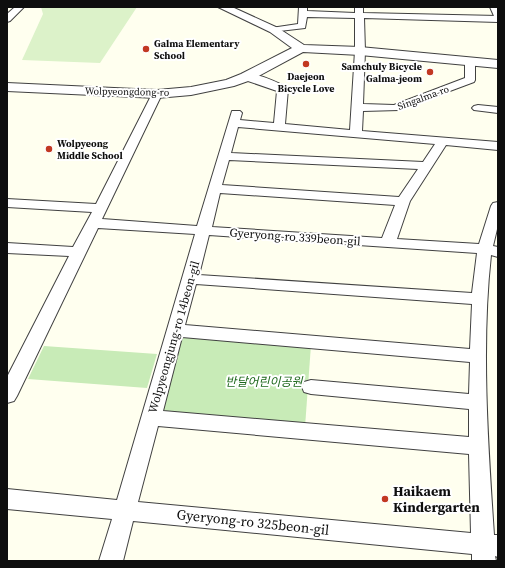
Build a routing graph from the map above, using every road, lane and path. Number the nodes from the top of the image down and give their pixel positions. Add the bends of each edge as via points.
1 (20, 7) edge
2 (223, 7) edge
3 (495, 7) edge
4 (301, 9) edge
5 (360, 12) edge
6 (498, 14) edge
7 (7, 19) edge
8 (498, 19) edge
9 (274, 30) junction
10 (301, 48) junction
11 (360, 51) junction
12 (470, 61) junction
13 (498, 64) edge
14 (246, 77) junction
15 (7, 87) edge
16 (156, 94) junction
17 (357, 107) junction
18 (478, 108) dead end
19 (498, 110) edge
20 (278, 127) junction
21 (356, 134) junction
22 (443, 141) junction
23 (498, 146) edge
24 (224, 156) junction
25 (425, 166) junction
26 (215, 189) junction
27 (403, 201) junction
28 (7, 204) edge
29 (498, 206) edge
30 (100, 208) junction
31 (92, 223) junction
32 (203, 230) junction
33 (388, 243) junction
34 (7, 248) edge
35 (491, 251) edge
36 (78, 252) junction
37 (190, 279) junction
38 (480, 299) junction
39 (176, 330) junction
40 (478, 356) junction
41 (311, 388) dead end
42 (7, 396) edge
43 (478, 402) junction
44 (151, 418) junction
45 (478, 446) junction
46 (7, 499) edge
47 (126, 510) junction
48 (488, 550) edge
49 (111, 561) edge

1 - 7 street
2 - 9 street
3 - 6 street
4 - 5 street
4 - 9 street via 302,26
5 - 8 street
5 - 11 street
9 - 10 street
10 - 11 street
10 - 14 street, Wolpyeongdong-ro
11 - 12 street
11 - 17 street
12 - 13 street
12 - 17 street, Singalma-ro via 470,80 395,108
14 - 16 street, Wolpyeongdong-ro via 212,87
14 - 20 street via 283,89
15 - 16 street, Wolpyeongdong-ro
16 - 30 street
17 - 21 street
18 - 19 street
20 - 21 street
20 - 24 street, Wolpyeongjung-ro 14beon-gil via 235,118
21 - 22 street
22 - 23 street
22 - 25 street
24 - 25 street
24 - 26 street, Wolpyeongjung-ro 14beon-gil
25 - 27 street
26 - 27 street
26 - 32 street, Wolpyeongjung-ro 14beon-gil
27 - 33 street
28 - 30 street
29 - 35 street via 491,222
30 - 31 street
31 - 32 street, Gyeryong-ro 339beon-gil
31 - 36 street
32 - 33 street, Gyeryong-ro 339beon-gil
32 - 37 street, Wolpyeongjung-ro 14beon-gil
33 - 35 street, Gyeryong-ro 339beon-gil
34 - 36 street
35 - 38 street
36 - 42 street
37 - 38 street
37 - 39 street, Wolpyeongjung-ro 14beon-gil
38 - 40 street
39 - 40 street
39 - 44 street, Wolpyeongjung-ro 14beon-gil
40 - 43 street
41 - 43 street
43 - 45 street
44 - 45 street
44 - 47 street, Wolpyeongjung-ro 14beon-gil
45 - 48 street
46 - 47 street, Gyeryong-ro 325beon-gil
47 - 48 street, Gyeryong-ro 325beon-gil
47 - 49 street, Wolpyeongjung-ro 14beon-gil

